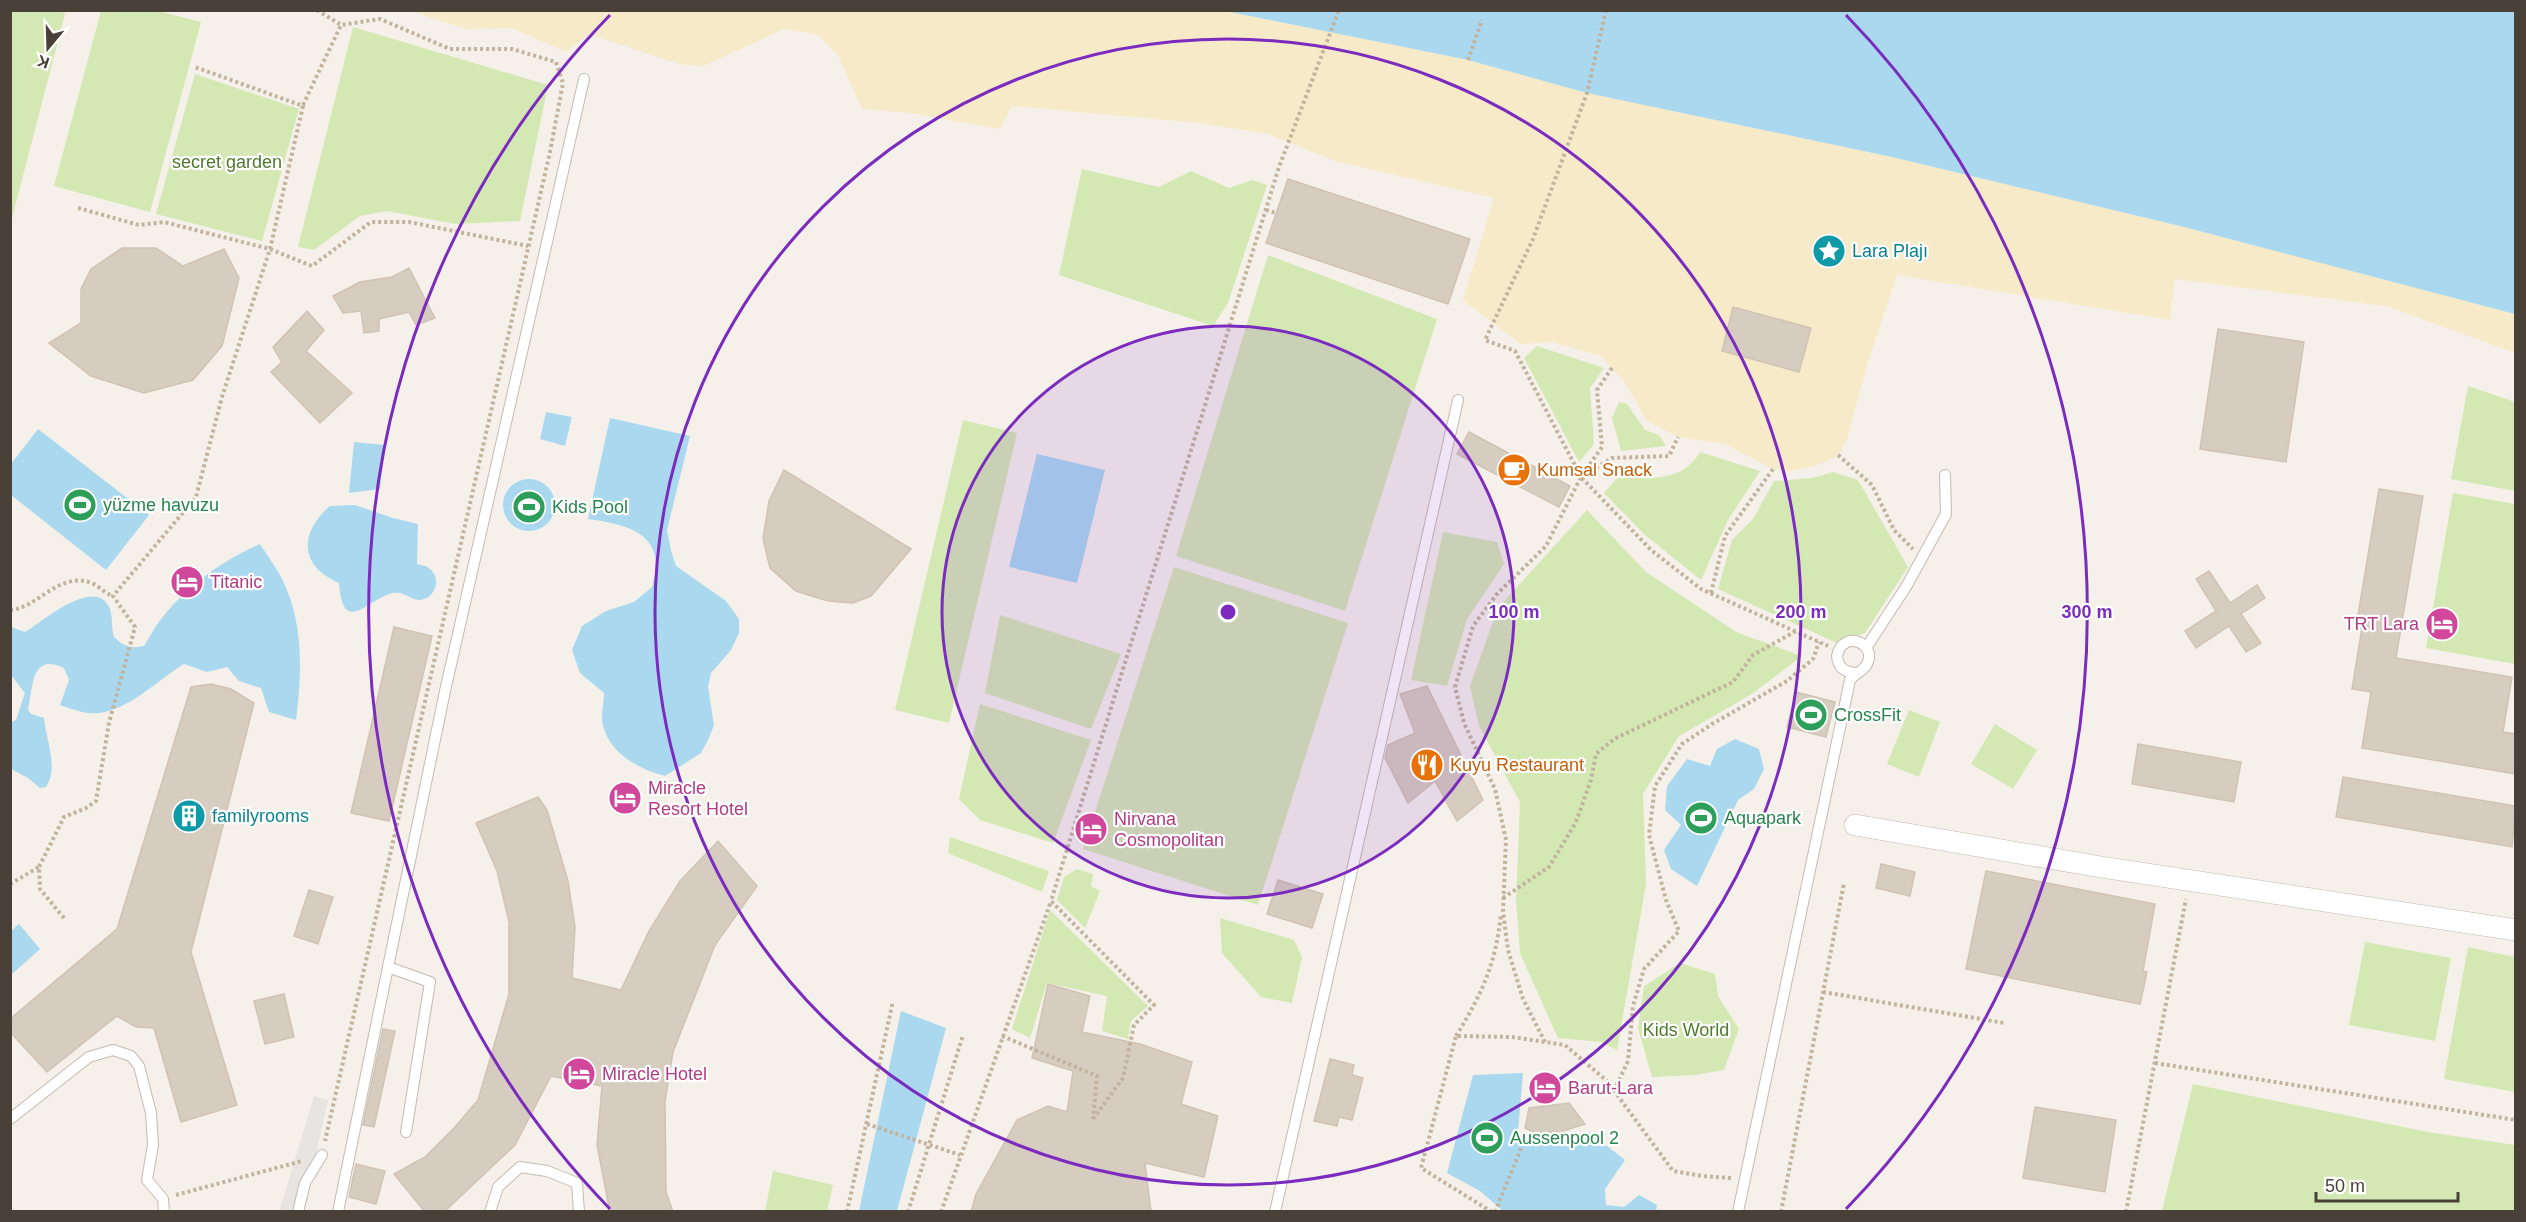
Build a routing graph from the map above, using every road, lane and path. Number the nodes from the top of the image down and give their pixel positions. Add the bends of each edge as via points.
1 (317, 10) edge
2 (1339, 10) edge
3 (1606, 10) edge
4 (1482, 20) dead end
5 (340, 25) junction
6 (1468, 60) dead end
7 (195, 67) dead end
8 (584, 79) dead end
9 (303, 106) junction
10 (78, 208) dead end
11 (1266, 210) junction
12 (1276, 213) dead end
13 (528, 246) junction
14 (270, 249) junction
15 (1612, 368) dead end
16 (1458, 400) dead end
17 (1678, 436) dead end
18 (1838, 455) dead end
19 (1773, 469) dead end
20 (1945, 475) dead end
21 (1581, 477) junction
22 (1922, 557) junction
23 (1711, 594) junction
24 (113, 596) junction
25 (10, 610) edge
26 (1796, 631) junction
27 (1819, 642) junction
28 (1866, 648) junction
29 (1838, 650) junction
30 (1855, 673) junction
31 (1855, 825) dead end
32 (39, 867) junction
33 (2189, 880) junction
34 (1844, 883) dead end
35 (10, 884) edge
36 (1503, 898) junction
37 (1051, 901) junction
38 (64, 918) dead end
39 (2516, 930) edge
40 (388, 967) junction
41 (1823, 992) junction
42 (893, 1001) dead end
43 (2004, 1023) dead end
44 (963, 1035) dead end
45 (1002, 1036) junction
46 (1456, 1036) junction
47 (1545, 1042) junction
48 (2155, 1062) junction
49 (1614, 1091) junction
50 (10, 1119) edge
51 (2516, 1120) edge
52 (867, 1124) junction
53 (406, 1132) dead end
54 (1525, 1139) dead end
55 (929, 1143) junction
56 (322, 1155) junction
57 (960, 1155) junction
58 (1735, 1178) dead end
59 (163, 1199) junction
60 (164, 1212) edge
61 (298, 1212) edge
62 (338, 1212) edge
63 (490, 1212) edge
64 (579, 1212) edge
65 (847, 1212) edge
66 (908, 1212) edge
67 (941, 1212) edge
68 (1275, 1212) edge
69 (1493, 1212) edge
70 (1738, 1212) edge
71 (1781, 1212) edge
72 (2126, 1212) edge

1 - 5 path
2 - 11 path
3 - 21 path via 1583,104 1533,239 1485,340 1515,351
4 - 6 path
5 - 9 path
5 - 13 path via 380,20 450,49 512,49 556,62 563,83
7 - 9 path
8 - 40 lane via 445,691
9 - 14 path
10 - 14 path via 139,225 164,222
11 - 12 path
11 - 37 path
13 - 14 path via 408,222 371,222 312,266
13 - 56 path
14 - 24 path via 222,397 196,496
15 - 21 path via 1597,390 1602,447
16 - 68 lane
17 - 21 path via 1669,456 1612,458
18 - 22 path via 1872,485 1894,530
19 - 23 path via 1725,536
20 - 22 lane via 1946,514
21 - 23 path via 1651,550
21 - 36 path via 1546,546 1497,594 1473,627 1455,687 1464,723 1495,789 1506,840
22 - 28 lane
23 - 26 path
24 - 25 path via 91,582 74,581 51,588 18,610
24 - 32 path via 135,627 109,723 96,801 64,817
26 - 27 path
26 - 36 path via 1753,655 1733,682 1614,739 1596,754 1576,822 1549,867
27 - 29 path
27 - 49 path via 1813,659 1787,681 1682,744 1655,786 1649,835 1666,900 1679,931 1644,969 1633,1006 1628,1061
28 - 29 lane via 1852,641
28 - 30 lane via 1868,663
29 - 30 lane via 1837,662 1844,670
30 - 70 lane via 1850,680
31 - 33 street
32 - 35 path
32 - 38 path via 40,889
33 - 39 street
33 - 48 path
34 - 41 path
36 - 46 path via 1498,945 1480,998
36 - 47 path via 1508,950 1523,999
37 - 45 path
37 - 45 path via 1154,1005 1134,1025 1123,1078 1093,1119 1097,1076
40 - 53 lane via 430,982
40 - 62 lane
41 - 43 path
41 - 71 path
42 - 52 path
44 - 55 path
45 - 57 path
46 - 47 path
46 - 69 path via 1421,1168
47 - 49 path via 1565,1045
48 - 51 path
48 - 72 path
49 - 58 path via 1673,1171
50 - 59 lane via 89,1057 113,1050 131,1056 139,1065 151,1113 153,1145 147,1180
52 - 55 path
52 - 65 path
54 - 69 path
55 - 57 path
55 - 66 path
56 - 59 path
56 - 61 lane via 304,1183
57 - 67 path
59 - 60 lane
63 - 64 lane via 498,1186 520,1167 548,1171 577,1183

